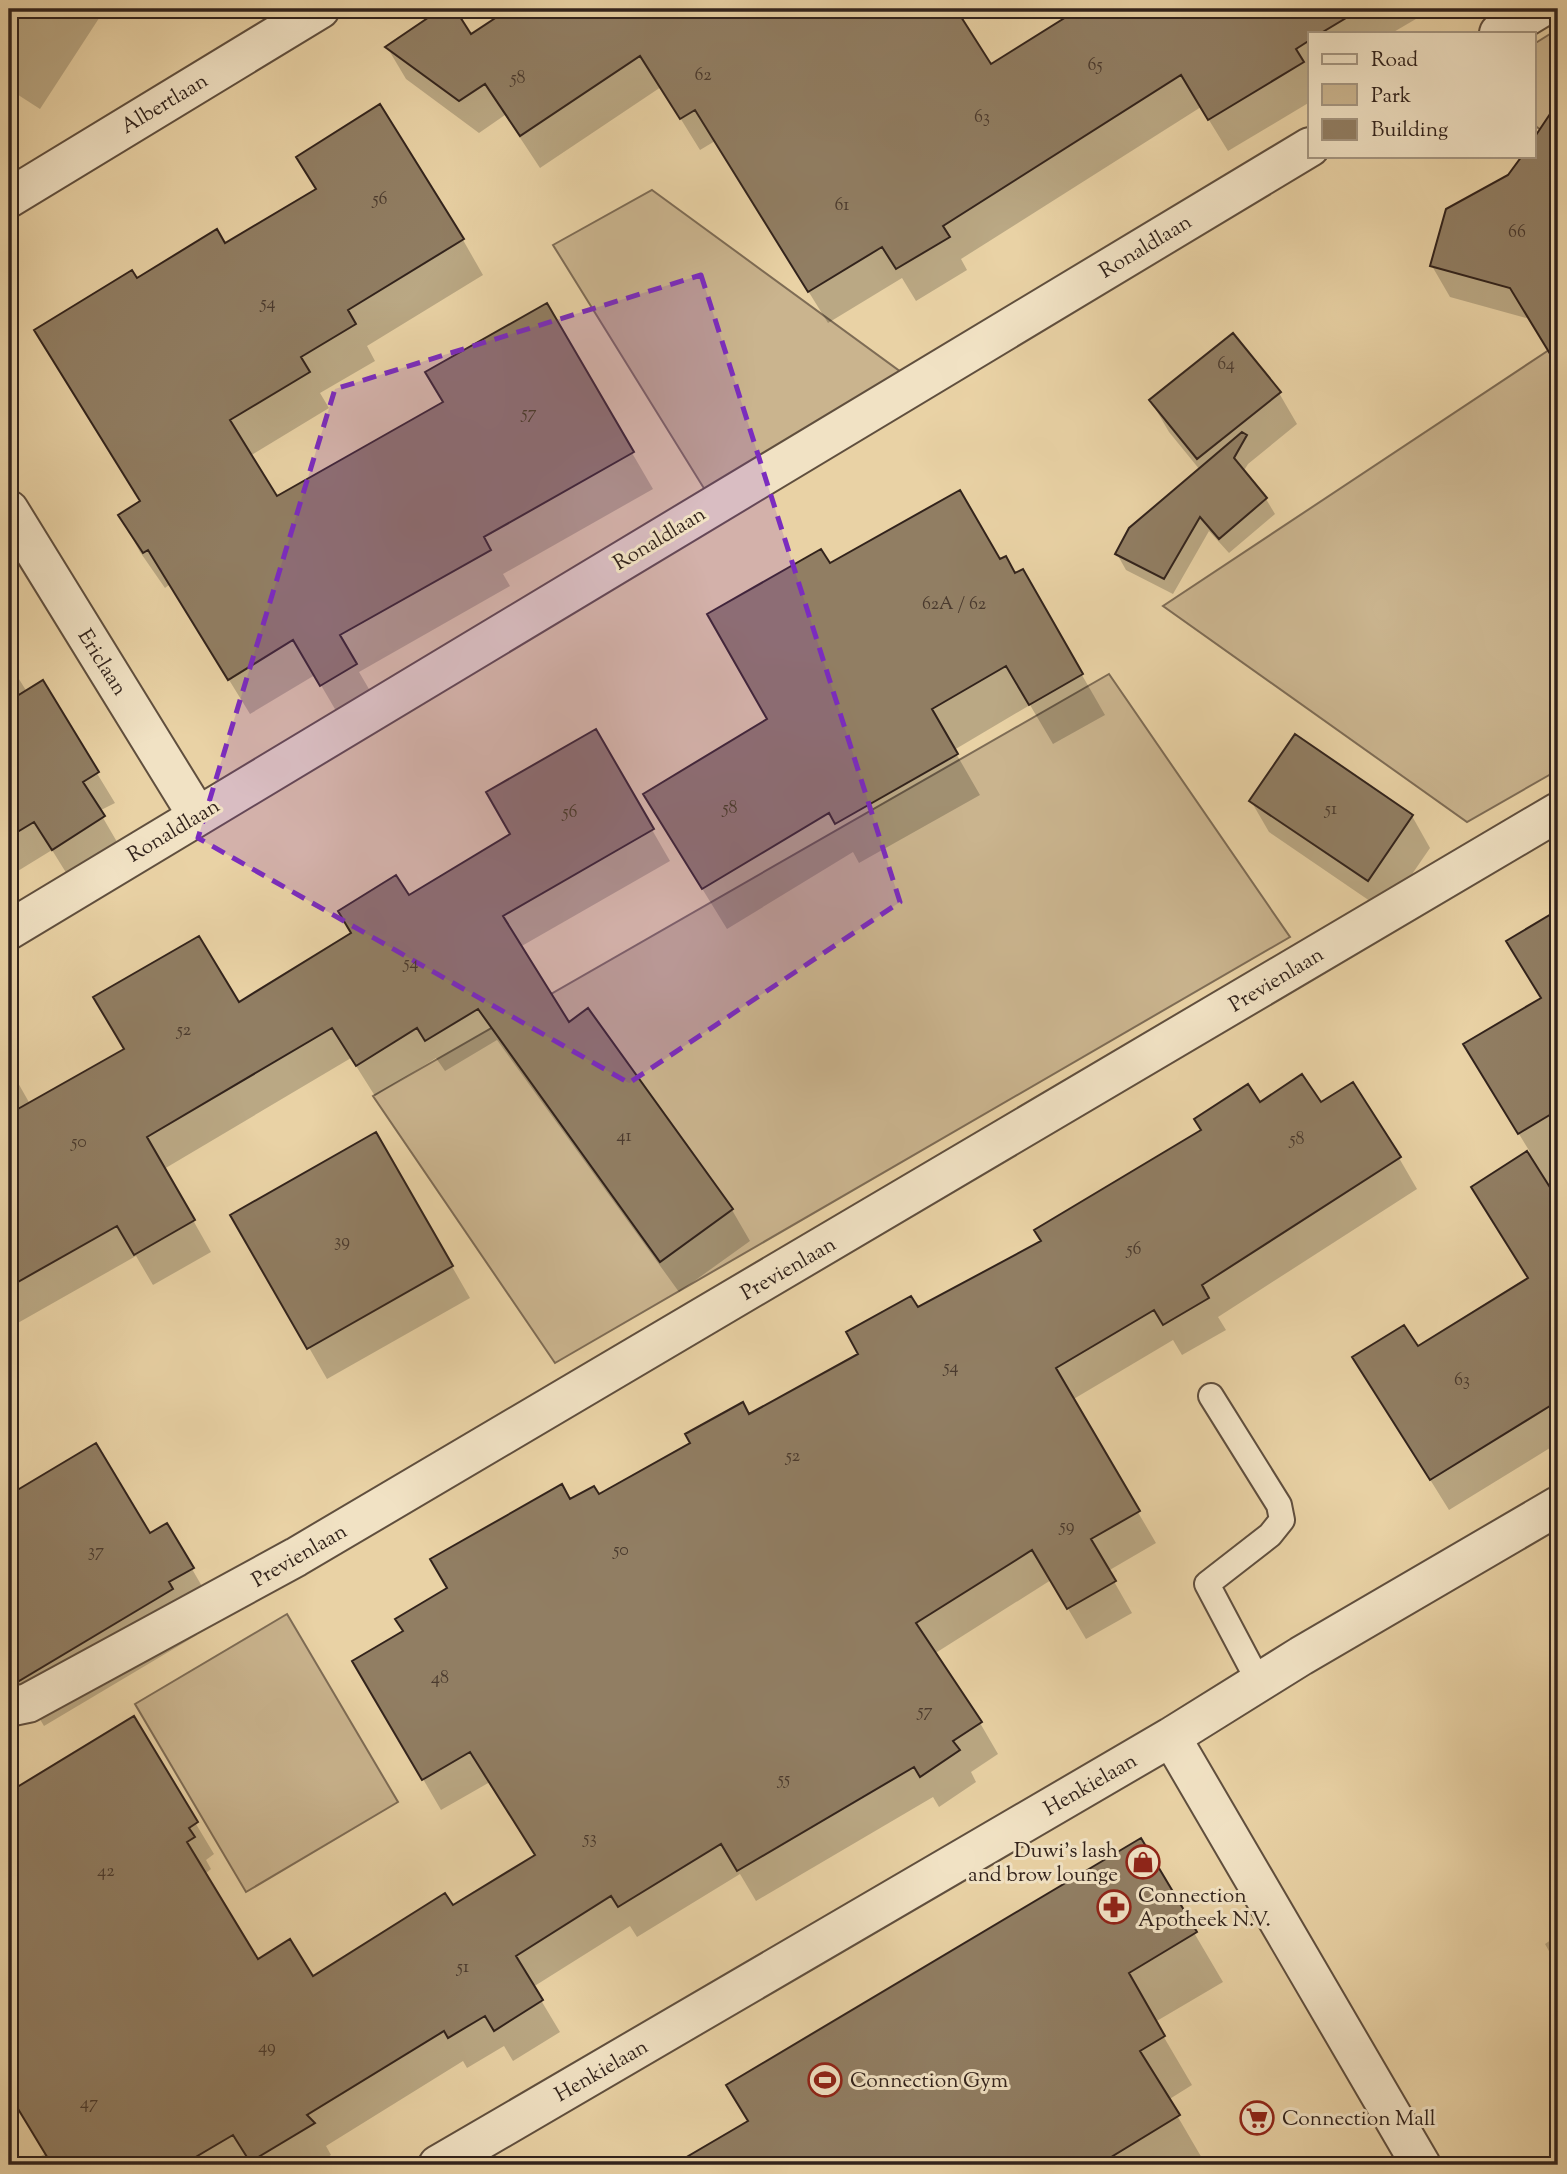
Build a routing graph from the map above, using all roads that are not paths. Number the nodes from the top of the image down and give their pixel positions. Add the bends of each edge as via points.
1 (320, 9) edge
2 (1539, 9) edge
3 (1501, 32) edge
4 (1308, 148) edge
5 (9, 198) edge
6 (9, 510) edge
7 (1558, 812) edge
8 (197, 815) junction
9 (9, 930) edge
10 (1211, 1396) dead end
11 (1558, 1506) edge
12 (1259, 1684) junction
13 (9, 1707) edge
14 (1171, 1737) junction
15 (438, 2165) edge
16 (1421, 2165) edge

1 - 5 street, Albertlaan
2 - 3 street
4 - 8 street, Ronaldlaan
6 - 8 street, Ericlaan
7 - 13 street, Previenlaan via 296,1558 28,1703
8 - 9 street, Ronaldlaan
10 - 12 lane via 1279,1505 1282,1520 1270,1535 1207,1584
11 - 12 street, Henkielaan
12 - 14 street, Henkielaan
14 - 15 street, Henkielaan
14 - 16 street

